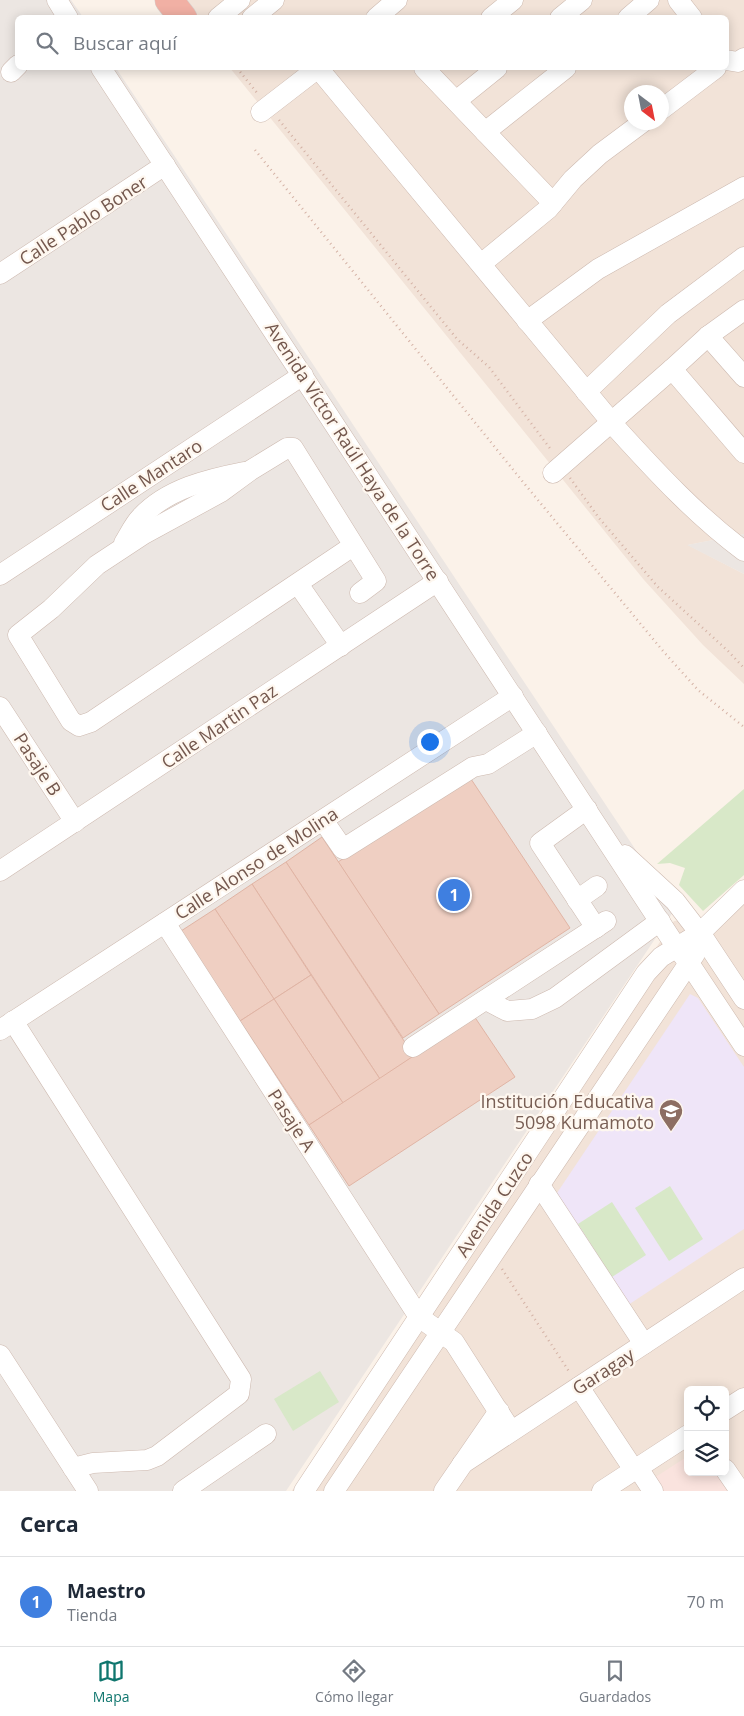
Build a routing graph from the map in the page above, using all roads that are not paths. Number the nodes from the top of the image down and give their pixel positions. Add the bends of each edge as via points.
1 (170, 0) edge
2 (240, 0) edge
3 (397, 0) edge
4 (514, 0) edge
5 (582, 0) edge
6 (649, 0) edge
7 (678, 0) edge
8 (182, 15) edge
9 (222, 15) edge
10 (379, 15) edge
11 (494, 15) edge
12 (564, 15) edge
13 (632, 15) edge
14 (690, 15) edge
15 (102, 70) edge
16 (315, 70) edge
17 (320, 70) edge
18 (427, 70) edge
19 (495, 70) edge
20 (563, 70) edge
21 (719, 70) edge
22 (456, 101) junction
23 (669, 103) edge
24 (264, 109) road end
25 (633, 130) edge
26 (485, 132) junction
27 (165, 165) junction
28 (744, 187) edge
29 (553, 203) junction
30 (744, 257) edge
31 (481, 264) junction
32 (0, 274) edge
33 (744, 310) edge
34 (527, 320) junction
35 (708, 336) junction
36 (672, 369) junction
37 (303, 375) junction
38 (744, 377) edge
39 (586, 392) junction
40 (611, 422) junction
41 (744, 453) edge
42 (557, 469) road end
43 (353, 546) junction
44 (744, 551) edge
45 (0, 575) edge
46 (438, 581) junction
47 (298, 584) junction
48 (360, 592) dead end
49 (341, 646) junction
50 (513, 696) junction
51 (0, 707) edge
52 (537, 733) junction
53 (587, 809) junction
54 (323, 820) junction
55 (75, 822) junction
56 (604, 835) junction
57 (0, 871) edge
58 (597, 886) dead end
59 (744, 890) edge
60 (577, 900) junction
61 (660, 921) junction
62 (165, 923) junction
63 (702, 937) junction
64 (683, 955) junction
65 (744, 999) edge
66 (486, 1000) junction
67 (7, 1026) edge
68 (744, 1046) edge
69 (413, 1047) dead end
70 (539, 1184) junction
71 (744, 1278) edge
72 (419, 1317) junction
73 (442, 1332) junction
74 (644, 1344) junction
75 (0, 1355) edge
76 (579, 1387) junction
77 (744, 1398) edge
78 (729, 1407) edge
79 (499, 1411) junction
80 (511, 1432) junction
81 (266, 1434) dead end
82 (684, 1438) edge
83 (462, 1464) junction
84 (73, 1468) junction
85 (636, 1469) junction
86 (729, 1475) edge
87 (738, 1490) edge
88 (88, 1491) edge
89 (183, 1491) edge
90 (304, 1491) edge
91 (334, 1491) edge
92 (444, 1491) edge
93 (602, 1491) edge
94 (653, 1491) edge

1 - 8 highway
2 - 9 street
3 - 10 street
4 - 11 street
5 - 12 street
6 - 13 street
7 - 14 street
15 - 27 street, Avenida Víctor Raúl Haya de la Torre
16 - 24 street
17 - 31 street
18 - 22 street
19 - 22 street
20 - 26 street
21 - 23 street
22 - 26 street
25 - 29 street via 573,179
26 - 29 street
27 - 32 street, Calle Pablo Boner
27 - 37 street, Avenida Víctor Raúl Haya de la Torre
28 - 34 street via 598,269
29 - 31 street
30 - 39 street via 668,314
31 - 34 street
33 - 35 street
34 - 39 street
35 - 36 street
35 - 38 street
36 - 40 street
36 - 41 street
37 - 45 street, Calle Mantaro
37 - 46 street, Avenida Víctor Raúl Haya de la Torre
39 - 40 street
40 - 42 street
40 - 44 street via 666,482
43 - 47 street
43 - 47 street via 293,448 287,448 251,470 206,480 154,504 140,518 120,550 98,565 52,609 18,635 71,721 79,726 91,722
43 - 48 street via 376,581
46 - 49 street, Calle Martin Paz
46 - 50 street, Avenida Víctor Raúl Haya de la Torre
47 - 49 street
49 - 55 street, Calle Martin Paz
50 - 52 street, Avenida Víctor Raúl Haya de la Torre
50 - 54 street, Calle Alonso de Molina
51 - 55 street, Pasaje B
52 - 53 street, Avenida Víctor Raúl Haya de la Torre
52 - 54 street via 488,764 473,768 343,849
53 - 56 street, Avenida Víctor Raúl Haya de la Torre
53 - 60 street via 540,843
54 - 62 street, Calle Alonso de Molina
55 - 57 street, Calle Martin Paz
56 - 61 street, Avenida Víctor Raúl Haya de la Torre
56 - 63 street, Avenida Víctor Raúl Haya de la Torre via 675,901
58 - 60 street
59 - 63 street, Avenida Cuzco
60 - 66 street via 601,924
61 - 64 street, Avenida Víctor Raúl Haya de la Torre
61 - 66 street via 555,998 532,1009 507,1011
62 - 67 street, Calle Alonso de Molina
62 - 72 street, Pasaje A
63 - 64 street, Avenida Cuzco
63 - 65 street, Avenida Víctor Raúl Haya de la Torre
64 - 68 street, Avenida Víctor Raúl Haya de la Torre
64 - 70 street, Avenida Cuzco
64 - 72 street, Avenida Cuzco via 655,962 646,973
66 - 69 street
67 - 84 street via 241,1379 239,1394 157,1456 147,1460 93,1463
70 - 73 street, Avenida Cuzco
70 - 74 street
71 - 74 street, Garagay
72 - 73 street
72 - 90 street, Avenida Cuzco
73 - 79 street via 454,1342
73 - 91 street, Avenida Cuzco
74 - 76 street, Garagay
75 - 84 street
76 - 80 street, Garagay
76 - 85 street
77 - 78 street
79 - 80 street
79 - 83 street
80 - 83 street, Garagay
81 - 89 street
82 - 85 street
83 - 92 street
84 - 88 street
85 - 93 street
85 - 94 street
86 - 87 street

